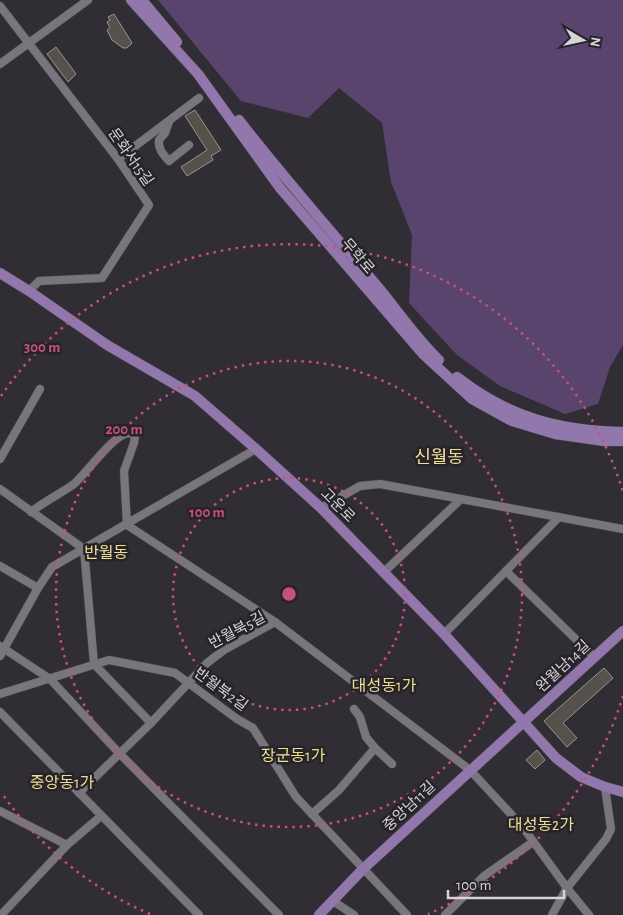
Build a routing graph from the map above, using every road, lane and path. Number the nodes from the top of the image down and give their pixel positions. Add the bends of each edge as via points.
1 (88, 0) edge
2 (131, 0) edge
3 (142, 0) edge
4 (0, 6) edge
5 (28, 43) junction
6 (0, 64) edge
7 (199, 98) dead end
8 (170, 120) junction
9 (189, 145) dead end
10 (118, 159) junction
11 (0, 274) edge
12 (28, 290) junction
13 (40, 389) dead end
14 (623, 432) edge
15 (623, 440) edge
16 (256, 449) junction
17 (0, 459) edge
18 (0, 489) edge
19 (461, 499) junction
20 (321, 508) junction
21 (31, 512) junction
22 (559, 517) junction
23 (127, 525) junction
24 (623, 529) edge
25 (84, 549) junction
26 (0, 566) edge
27 (506, 571) junction
28 (384, 572) junction
29 (38, 588) junction
30 (274, 622) junction
31 (623, 631) edge
32 (444, 634) junction
33 (1, 650) edge
34 (594, 657) junction
35 (94, 664) junction
36 (50, 680) junction
37 (189, 682) junction
38 (0, 694) edge
39 (354, 709) dead end
40 (0, 712) edge
41 (150, 723) junction
42 (523, 723) junction
43 (375, 748) junction
44 (119, 753) junction
45 (392, 764) dead end
46 (470, 770) junction
47 (606, 787) junction
48 (623, 792) edge
49 (79, 793) junction
50 (0, 811) edge
51 (312, 814) junction
52 (101, 816) junction
53 (533, 842) junction
54 (67, 845) junction
55 (364, 869) junction
56 (567, 888) junction
57 (333, 902) junction
58 (5, 913) edge
59 (199, 915) edge
60 (279, 915) edge
61 (319, 915) edge
62 (354, 915) edge
63 (407, 915) edge
64 (445, 915) edge
65 (552, 915) edge
66 (589, 915) edge

1 - 5 street
2 - 15 main road, 무학로 via 198,74 280,188 423,354 472,399 512,421 555,434 604,441
3 - 14 main road, 무학로 via 323,224 414,333 453,374 493,402 522,415 589,431
4 - 5 street, 문화서15길
5 - 6 street
5 - 10 street, 문화서15길
7 - 8 street
8 - 9 street via 159,140 160,150 169,161
8 - 10 street
10 - 12 street, 문화서15길 via 149,205 102,278 39,281
11 - 12 main road, 고운로
12 - 16 main road, 고운로 via 107,345 195,396
13 - 17 street
16 - 20 main road, 고운로
16 - 23 street
18 - 21 street
19 - 20 street via 380,484 360,486
19 - 22 street
19 - 28 street
20 - 28 main road, 고운로
21 - 23 street via 76,482 126,433 135,436 124,471
21 - 25 street
22 - 24 street
22 - 27 street
23 - 25 street
23 - 30 street
25 - 29 street via 52,567
25 - 35 street
26 - 29 street
27 - 32 street
27 - 34 street
28 - 32 main road, 고운로
29 - 33 street
30 - 37 street, 반월북5길 via 207,662
30 - 46 street, 반월북5길
31 - 34 main road, 완월남14길
32 - 42 main road, 고운로
33 - 36 street
34 - 42 main road, 완월남14길
35 - 36 street, 반월북2길
35 - 37 street, 반월북2길 via 109,660 156,668 175,673
35 - 41 street
36 - 38 street, 반월북2길
36 - 44 street
37 - 41 street, 반월북5길
37 - 51 street, 반월북2길 via 253,728 296,797
39 - 43 street via 366,737
40 - 49 street
41 - 44 street, 반월북5길
42 - 46 main road, 중앙남11길
42 - 47 main road, 고운로 via 556,758 581,777
43 - 45 street
43 - 51 street via 339,790
44 - 49 street, 반월북5길
44 - 60 street
46 - 53 street, 반월북5길
46 - 55 main road, 중앙남11길
47 - 48 main road, 고운로
47 - 56 street via 611,830
49 - 52 street
50 - 54 street
51 - 55 street, 반월북2길
52 - 54 street
52 - 59 street
53 - 56 street, 반월북5길
53 - 64 street via 484,876
54 - 58 street
55 - 57 main road, 중앙남11길
55 - 63 street, 반월북2길
56 - 65 street
56 - 66 street, 반월북5길
57 - 61 main road, 중앙남11길
57 - 62 street

